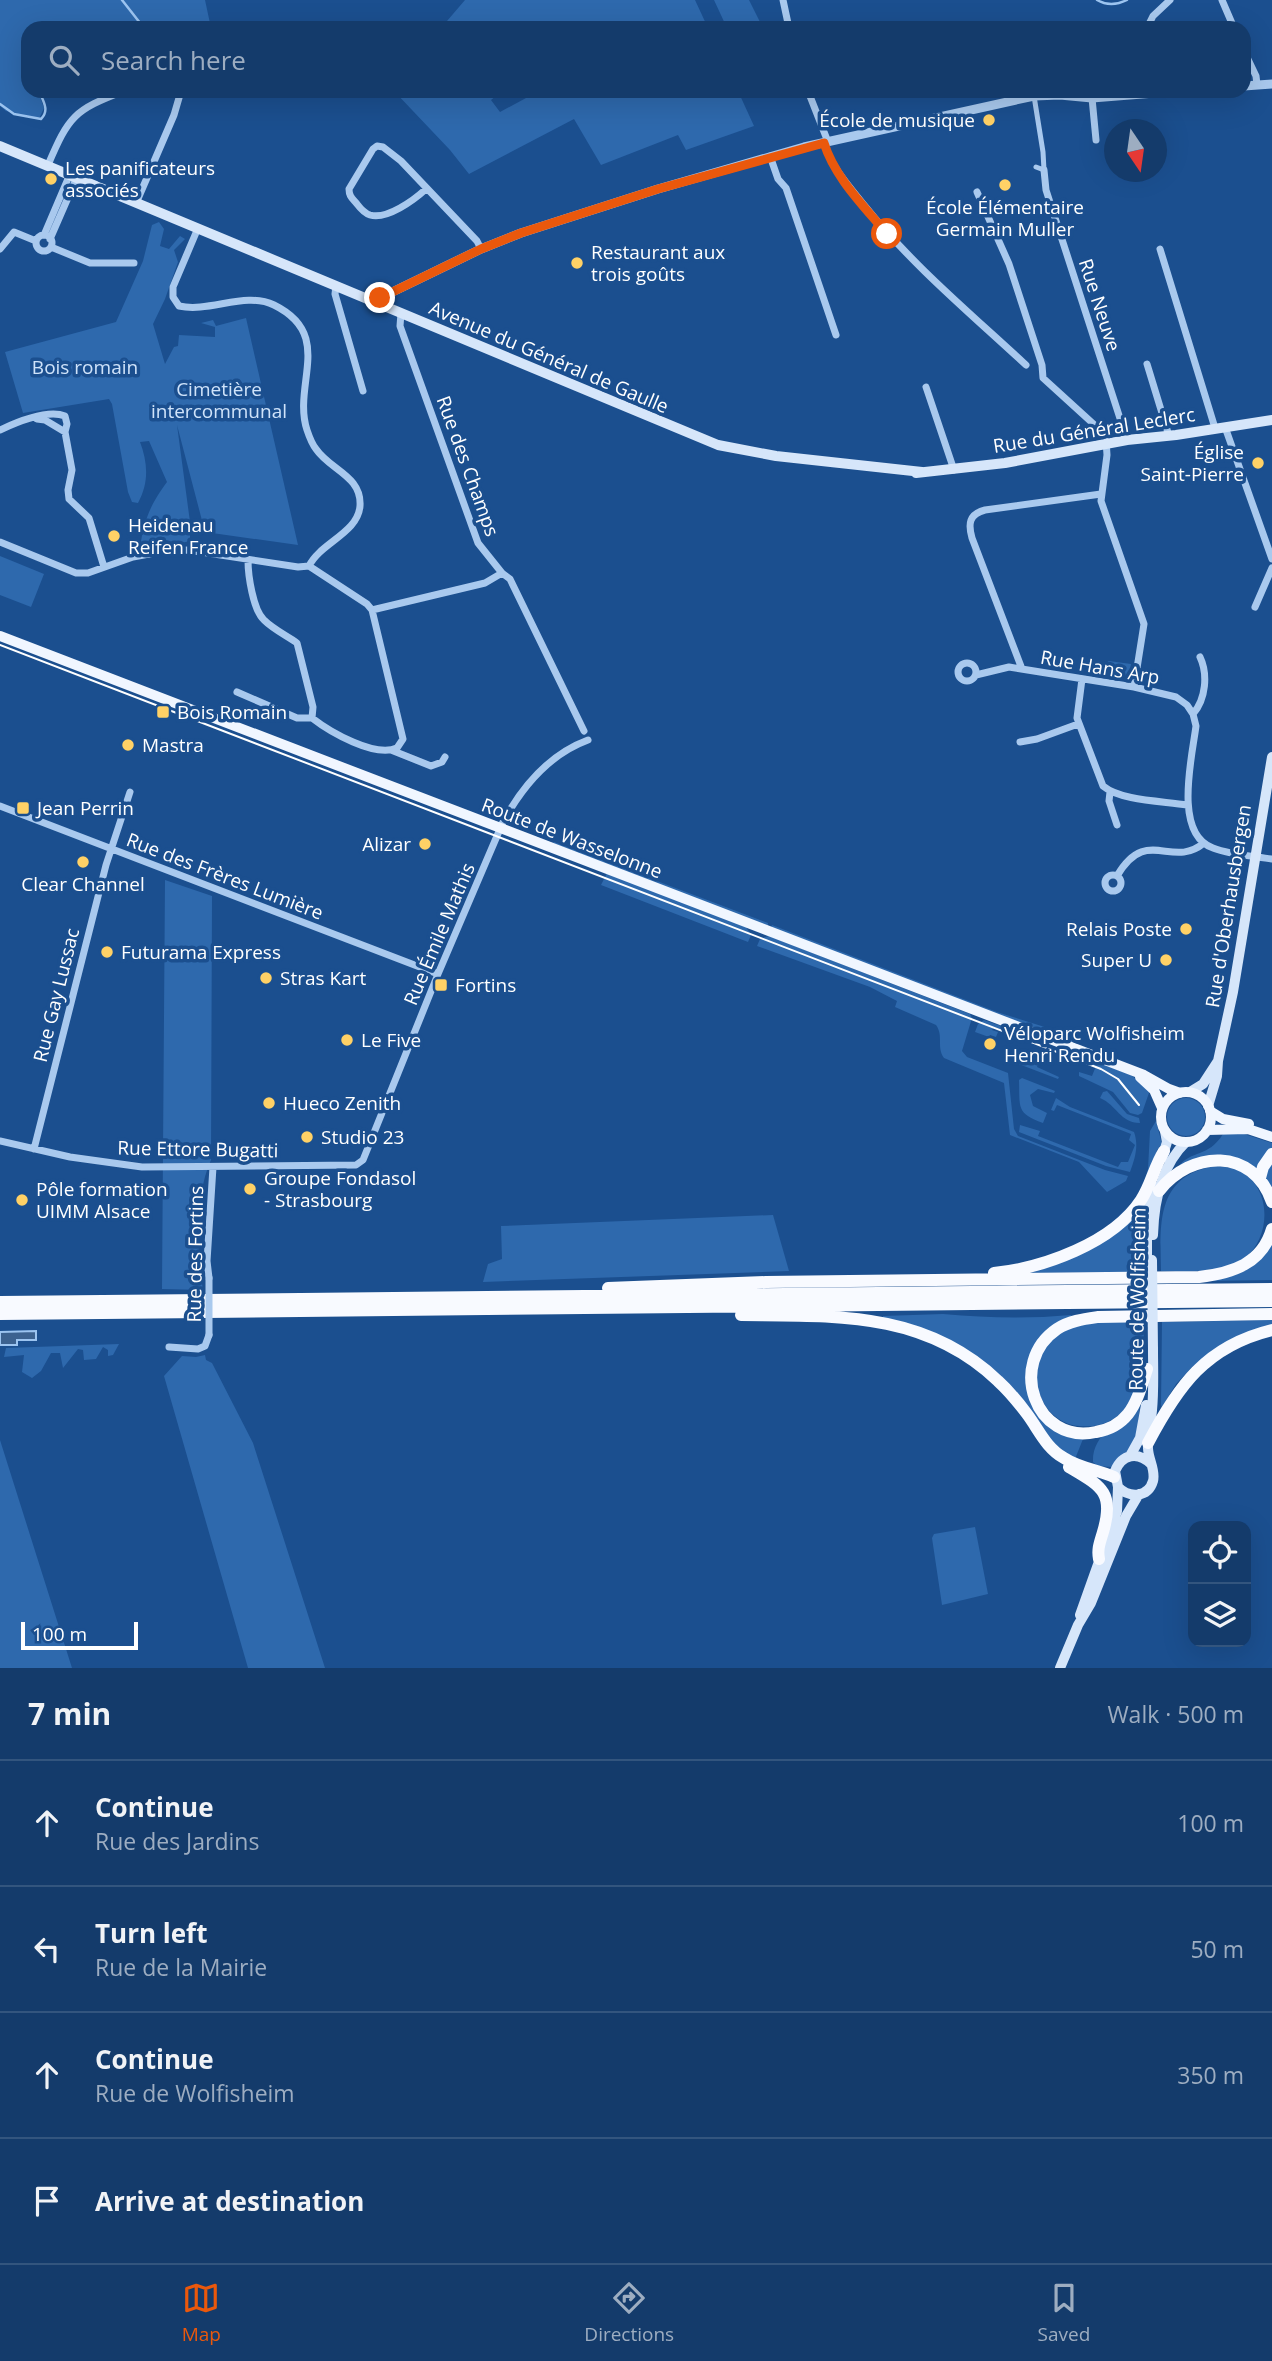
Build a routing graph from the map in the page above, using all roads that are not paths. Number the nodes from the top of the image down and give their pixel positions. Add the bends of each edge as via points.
1 (783, 0) edge
2 (1170, 0) edge
3 (1222, 0) edge
4 (788, 21) edge
5 (1150, 21) edge
6 (1231, 21) edge
7 (1251, 66) edge
8 (1272, 84) edge
9 (1251, 85) edge
10 (1257, 85) junction
11 (108, 98) edge
12 (179, 98) edge
13 (810, 98) edge
14 (1025, 98) edge
15 (1034, 98) edge
16 (1092, 98) edge
17 (1096, 140) dead end
18 (826, 142) junction
19 (0, 145) edge
20 (769, 157) junction
21 (48, 165) junction
22 (1040, 168) joint
23 (73, 176) junction
24 (426, 189) junction
25 (977, 192) dead end
26 (137, 201) junction
27 (198, 228) junction
28 (48, 240) junction
29 (36, 241) junction
30 (0, 249) edge
31 (481, 249) junction
32 (1160, 249) dead end
33 (134, 263) dead end
34 (337, 286) junction
35 (376, 303) junction
36 (401, 313) junction
37 (836, 335) dead end
38 (1147, 364) dead end
39 (1026, 365) dead end
40 (926, 387) dead end
41 (363, 391) dead end
42 (33, 418) junction
43 (1272, 420) edge
44 (1220, 428) junction
45 (0, 430) edge
46 (65, 432) junction
47 (1169, 436) junction
48 (1127, 440) junction
49 (1107, 444) junction
50 (862, 466) joint
51 (954, 470) junction
52 (1101, 494) junction
53 (0, 542) edge
54 (1272, 559) edge
55 (248, 560) junction
56 (309, 566) junction
57 (104, 567) junction
58 (1272, 568) edge
59 (502, 573) junction
60 (1255, 607) dead end
61 (372, 610) junction
62 (0, 636) edge
63 (1200, 657) dead end
64 (1022, 669) junction
65 (976, 675) dead end
66 (1082, 679) junction
67 (1134, 687) junction
68 (237, 692) dead end
69 (1193, 714) junction
70 (312, 718) junction
71 (1079, 724) junction
72 (584, 732) dead end
73 (588, 740) dead end
74 (1020, 742) dead end
75 (391, 750) junction
76 (444, 757) dead end
77 (1272, 757) edge
78 (130, 792) dead end
79 (1110, 792) junction
80 (1187, 804) junction
81 (0, 806) edge
82 (1117, 825) dead end
83 (499, 829) junction
84 (1204, 843) junction
85 (110, 849) junction
86 (1256, 856) junction
87 (1272, 859) edge
88 (1117, 876) dead end
89 (438, 974) junction
90 (1218, 1061) junction
91 (1132, 1071) junction
92 (1185, 1093) junction
93 (1162, 1108) junction
94 (1209, 1109) junction
95 (1207, 1130) junction
96 (1165, 1131) junction
97 (1272, 1131) edge
98 (1272, 1137) edge
99 (0, 1140) edge
100 (1186, 1142) junction
101 (34, 1149) junction
102 (1164, 1151) junction
103 (1272, 1154) edge
104 (356, 1165) joint
105 (212, 1167) junction
106 (1260, 1178) junction
107 (1143, 1181) dead end
108 (1158, 1191) junction
109 (1272, 1202) edge
110 (1133, 1211) junction
111 (1272, 1229) edge
112 (1149, 1260) junction
113 (811, 1281) junction
114 (1272, 1289) edge
115 (454, 1298) junction
116 (1272, 1301) edge
117 (0, 1302) edge
118 (594, 1308) junction
119 (0, 1314) edge
120 (1272, 1314) edge
121 (1272, 1330) edge
122 (169, 1347) dead end
123 (953, 1348) junction
124 (1150, 1349) junction
125 (1147, 1369) junction
126 (1148, 1443) junction
127 (1130, 1456) junction
128 (1151, 1464) junction
129 (1116, 1482) junction
130 (1139, 1494) junction
131 (1099, 1559) junction
132 (1078, 1625) junction
133 (1060, 1668) edge

1 - 4 street
2 - 5 street
3 - 6 street
7 - 10 street
8 - 10 street
9 - 10 street
11 - 21 street via 72,118
12 - 26 street
13 - 18 street
14 - 18 street
15 - 22 street, Rue Neuve via 1043,152
16 - 17 street
18 - 20 street
18 - 39 street via 828,157 887,234
19 - 21 main road, Avenue du Général de Gaulle
20 - 31 street
20 - 37 street via 786,188
21 - 23 main road, Avenue du Général de Gaulle
22 - 48 street, Rue Neuve
23 - 26 main road, Avenue du Général de Gaulle
23 - 28 street
24 - 24 street via 401,161 377,146 349,195 371,216 410,204
24 - 31 street
25 - 49 street via 1009,264 1043,378 1100,429
26 - 27 main road, Avenue du Général de Gaulle
27 - 34 main road, Avenue du Général de Gaulle
27 - 56 street via 173,286 173,297 179,306 195,309 251,300 271,303 288,313 302,330 308,348 303,399 306,428 316,449 359,490 359,514
28 - 29 street
28 - 29 street via 48,250 41,251
28 - 33 street via 90,263
29 - 30 street via 14,232
31 - 35 street
32 - 44 street
34 - 35 main road, Avenue du Général de Gaulle
34 - 41 street via 335,294
35 - 36 main road, Avenue du Général de Gaulle
36 - 50 main road, Avenue du Général de Gaulle via 718,445
36 - 59 street, Rue des Champs via 400,326 478,543
38 - 47 street
40 - 51 street
42 - 45 street
42 - 46 street
42 - 46 street via 65,416
43 - 44 main road, Rue du Général Leclerc
44 - 47 main road, Rue du Général Leclerc
44 - 54 street
46 - 57 street via 72,470 69,499 89,518
47 - 48 main road, Rue du Général Leclerc
48 - 49 main road, Rue du Général Leclerc
49 - 51 main road, Rue du Général Leclerc
49 - 52 street
50 - 51 main road, Rue du Général Leclerc
52 - 64 street via 985,510 971,519 972,538
52 - 67 street via 1144,624
53 - 57 street via 76,573
55 - 56 street
55 - 57 street via 165,551
55 - 70 street via 258,612 298,643
56 - 61 street
58 - 60 street
59 - 61 street via 485,583
59 - 72 street, Rue des Champs via 510,579
61 - 75 street via 403,734 401,744
62 - 83 main road, Route de Wasselonne
63 - 69 street via 1206,671 1201,700
64 - 65 street, Rue Hans Arp via 1009,667
64 - 66 street, Rue Hans Arp
66 - 67 street, Rue Hans Arp
66 - 71 street
67 - 69 street, Rue Hans Arp via 1176,697
68 - 70 street via 297,718
69 - 80 street via 1196,726
70 - 75 street via 329,731 380,751
71 - 74 street
71 - 79 street via 1103,786
73 - 83 street, Rue Émile Mathis via 559,754 516,800
75 - 76 street via 431,766
77 - 86 main road, Rue d'Oberhausbergen
78 - 85 street, Rue Gay Lussac
79 - 80 street
79 - 82 street
80 - 84 street
81 - 85 street, Rue des Frères Lumière
83 - 89 street, Rue Émile Mathis
83 - 91 main road, Route de Wasselonne
84 - 86 street
84 - 88 street via 1183,853 1141,850
85 - 89 street, Rue des Frères Lumière
85 - 101 street, Rue Gay Lussac
86 - 87 street
86 - 90 main road, Rue d'Oberhausbergen
89 - 104 street, Rue Émile Mathis via 363,1160
90 - 92 main road, Rue d'Oberhausbergen via 1203,1084
90 - 94 main road, Rue d'Oberhausbergen
91 - 92 main road, Route de Wasselonne
91 - 93 main road via 1154,1090
92 - 93 main road
92 - 94 main road via 1199,1096
93 - 96 main road
94 - 95 main road
94 - 97 main road via 1223,1119
95 - 98 main road via 1248,1129
95 - 100 main road
96 - 100 main road
96 - 102 main road, Route de Wolfisheim
99 - 101 street, Rue Ettore Bugatti
100 - 108 main road, Route de Wolfisheim via 1171,1160
101 - 105 street, Rue Ettore Bugatti via 108,1164
102 - 110 highway
102 - 112 main road, Route de Wolfisheim via 1149,1202
103 - 106 highway
104 - 105 street, Rue Ettore Bugatti
105 - 122 street, Rue des Fortins, bridge via 209,1335 205,1346 198,1349
106 - 108 highway via 1235,1162 1210,1160 1191,1167
106 - 109 highway
107 - 110 highway
108 - 112 main road, Route de Wolfisheim
110 - 113 highway via 1078,1249 1021,1269
111 - 113 highway via 1254,1259 1229,1272 1199,1277
112 - 124 main road, Route de Wolfisheim, bridge
113 - 115 highway
114 - 115 highway
115 - 117 highway
116 - 118 highway
118 - 119 highway
118 - 123 highway via 861,1318 908,1328
120 - 125 highway via 1098,1317 1070,1322 1041,1344 1030,1381 1034,1399 1052,1422 1071,1431 1092,1433 1112,1427 1127,1415
121 - 126 highway via 1228,1346 1196,1370 1175,1394
123 - 129 highway via 1008,1391 1054,1451
123 - 131 highway via 1005,1394 1050,1454 1103,1489 1108,1512
124 - 125 main road, Route de Wolfisheim
124 - 126 main road, Route de Wolfisheim
125 - 127 main road, Route de Wolfisheim via 1143,1425
126 - 128 main road, Route de Wolfisheim
127 - 128 main road
127 - 129 main road via 1117,1466
128 - 130 main road via 1153,1483
129 - 130 main road via 1127,1494
129 - 131 main road via 1117,1511
130 - 132 main road
131 - 132 main road
132 - 133 main road

